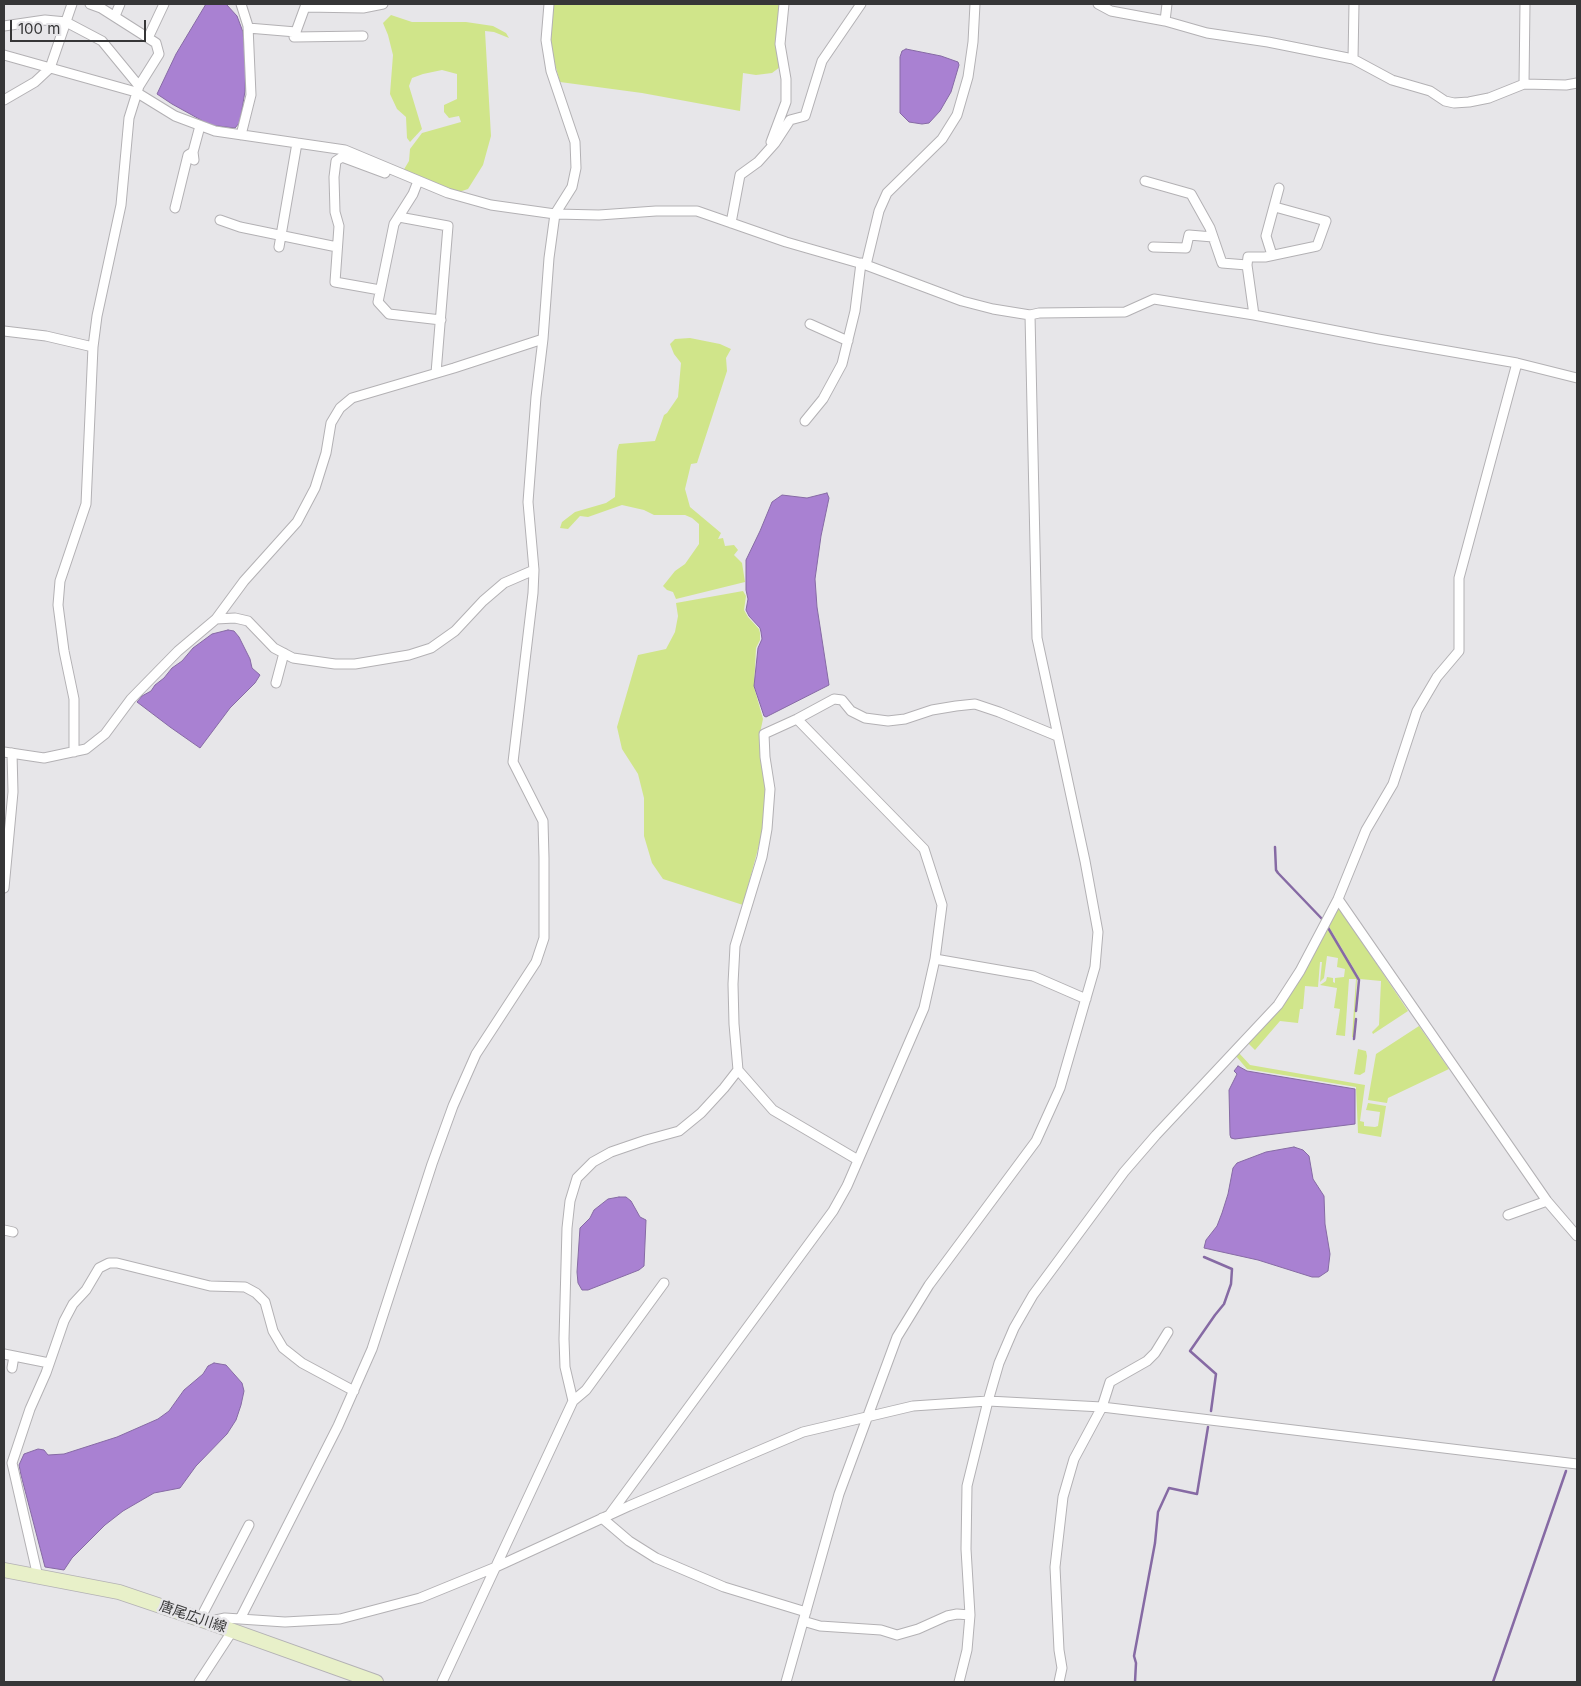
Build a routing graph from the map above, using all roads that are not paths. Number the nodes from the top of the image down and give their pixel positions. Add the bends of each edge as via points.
1 (72, 4) edge
2 (90, 4) edge
3 (120, 4) edge
4 (164, 4) edge
5 (241, 4) edge
6 (383, 4) edge
7 (549, 4) edge
8 (784, 4) edge
9 (975, 4) edge
10 (1098, 4) edge
11 (1167, 4) edge
12 (1354, 4) edge
13 (1525, 4) edge
14 (856, 5) edge
15 (115, 16) junction
16 (1165, 21) junction
17 (66, 22) junction
18 (4, 26) edge
19 (248, 28) junction
20 (296, 32) junction
21 (363, 36) dead end
22 (148, 38) junction
23 (4, 55) edge
24 (1352, 59) junction
25 (50, 68) junction
26 (1577, 83) edge
27 (1524, 84) junction
28 (137, 89) junction
29 (4, 100) edge
30 (200, 126) junction
31 (241, 135) junction
32 (297, 143) junction
33 (768, 150) junction
34 (400, 173) junction
35 (418, 181) junction
36 (1144, 181) dead end
37 (1279, 188) dead end
38 (175, 208) dead end
39 (1275, 208) junction
40 (556, 214) junction
41 (399, 217) junction
42 (220, 220) dead end
43 (730, 223) junction
44 (281, 234) junction
45 (1212, 237) junction
46 (337, 246) junction
47 (278, 247) dead end
48 (1153, 247) dead end
49 (1272, 255) junction
50 (863, 264) junction
51 (1247, 265) junction
52 (380, 290) junction
53 (1030, 315) junction
54 (1254, 315) junction
55 (441, 320) junction
56 (810, 324) dead end
57 (4, 331) edge
58 (543, 339) junction
59 (848, 341) junction
60 (93, 347) junction
61 (1517, 363) junction
62 (436, 373) junction
63 (1577, 378) edge
64 (805, 420) dead end
65 (534, 570) junction
66 (216, 619) junction
67 (284, 654) junction
68 (276, 682) dead end
69 (797, 719) junction
70 (1057, 736) junction
71 (8, 752) edge
72 (74, 752) junction
73 (4, 888) edge
74 (1338, 899) junction
75 (935, 959) junction
76 (1086, 999) junction
77 (738, 1070) junction
78 (858, 1160) junction
79 (1547, 1201) junction
80 (1508, 1215) dead end
81 (1577, 1236) edge
82 (664, 1283) dead end
83 (1168, 1332) dead end
84 (4, 1354) edge
85 (14, 1356) junction
86 (49, 1363) junction
87 (12, 1368) dead end
88 (354, 1390) junction
89 (573, 1401) junction
90 (988, 1401) junction
91 (1102, 1407) junction
92 (868, 1416) junction
93 (8, 1464) edge
94 (1577, 1464) edge
95 (606, 1516) junction
96 (249, 1525) dead end
97 (496, 1567) junction
98 (4, 1570) edge
99 (38, 1577) junction
100 (970, 1615) junction
101 (804, 1617) junction
102 (204, 1620) junction
103 (236, 1625) junction
104 (199, 1682) edge
105 (376, 1682) edge
106 (442, 1682) edge
107 (786, 1682) edge
108 (959, 1682) edge
109 (1059, 1682) edge

1 - 17 street
2 - 15 street
3 - 15 street
4 - 22 street
5 - 19 street
6 - 20 street via 362,8 306,7
7 - 40 street via 546,40 551,71 574,142 576,168 572,187
8 - 33 street via 780,44 786,102
9 - 50 street via 968,77 957,115 942,139 887,193
10 - 16 street via 1111,11
11 - 16 street
12 - 24 street
13 - 27 street
14 - 33 street via 822,61 805,116 790,120
15 - 22 street
16 - 24 street via 1206,33
17 - 18 street via 45,20
17 - 25 street
17 - 28 street via 102,41
19 - 20 street
19 - 31 street via 251,95
20 - 21 street via 294,37
22 - 28 street via 156,43 159,54
23 - 25 street
24 - 27 street via 1392,80 1430,91 1454,103 1489,98
25 - 28 street
25 - 29 street via 35,82
26 - 27 street
28 - 30 street via 175,116
28 - 60 street via 128,126 121,204
30 - 31 street via 215,132
30 - 38 street via 193,156 188,155
31 - 32 street
32 - 34 street via 345,150
32 - 44 street
33 - 43 street via 740,175
34 - 35 street
34 - 46 street via 399,178 342,157 336,161
35 - 40 street via 491,205
35 - 41 street via 414,194
36 - 45 street via 1190,194
37 - 39 street
39 - 49 street via 1266,236
39 - 49 street via 1326,220 1317,246
40 - 43 street via 697,211
40 - 58 street
41 - 52 street via 394,224
41 - 55 street via 448,226
42 - 44 street
43 - 50 street
44 - 46 street
44 - 47 street
45 - 48 street via 1189,235 1186,248
45 - 51 street via 1222,263
46 - 52 street via 335,282
49 - 51 street via 1248,256
50 - 53 street via 962,301
50 - 59 street
51 - 54 street
52 - 55 street via 378,302 389,314
53 - 54 street via 1125,312 1154,299
53 - 70 street via 1038,638
54 - 61 street
55 - 62 street
56 - 59 street
57 - 60 street via 46,336
58 - 62 street
58 - 65 street via 528,502
59 - 64 street via 834,380
60 - 72 street via 86,504 60,581 58,605 74,698
61 - 63 street
61 - 74 street via 1459,578 1460,652 1437,677 1417,711 1393,784 1366,830
62 - 66 street via 352,398 340,408 331,423 315,488 297,522 244,581
65 - 67 street via 504,583 455,631 431,648 355,664 292,658
65 - 88 street via 513,762 543,821 544,938 536,962 476,1054 453,1106 372,1349
66 - 67 street via 248,621
66 - 72 street via 178,651 131,699 106,734 86,749
67 - 68 street
69 - 70 street via 834,699 842,700 851,711 865,718 888,721 976,704
69 - 75 street via 924,849 942,905
69 - 77 street via 764,734 770,789 767,829 762,857 735,946 733,984
70 - 76 street via 1098,932 1095,967
71 - 72 street via 44,758
71 - 73 street via 13,792
74 - 79 street
74 - 90 street via 1300,972 1278,1005 1124,1172 1033,1295 1014,1328
75 - 76 street via 1033,976
75 - 78 street via 924,1008
76 - 92 street via 1060,1088 1036,1141 929,1285 897,1337
77 - 78 street via 773,1110
77 - 89 street via 701,1113 679,1131 611,1152 593,1162 577,1178 570,1201 564,1323 565,1367
78 - 95 street via 834,1211
79 - 80 street
79 - 81 street
82 - 89 street via 586,1390
83 - 91 street via 1147,1361 1110,1382
84 - 85 street
85 - 86 street
85 - 87 street
86 - 88 street via 73,1304 99,1268 117,1263 210,1286 245,1287 256,1292 265,1302 273,1332 283,1348 302,1363
86 - 93 street
88 - 103 street
89 - 97 street
90 - 91 street
90 - 92 street via 913,1406
90 - 100 street via 967,1486
91 - 94 street
91 - 109 street via 1074,1459 1063,1497 1056,1567 1062,1668
92 - 95 street via 803,1432
92 - 101 street via 839,1494
93 - 99 street
95 - 97 street
95 - 101 street via 629,1542 656,1558
96 - 102 street
97 - 103 street via 420,1598 340,1619
97 - 106 street
98 - 99 main road, 唐尾広川線
99 - 102 main road, 唐尾広川線 via 119,1592
100 - 101 street via 947,1616 897,1635 881,1630 820,1626
100 - 108 street via 967,1650
101 - 107 street
102 - 103 main road, 唐尾広川線
103 - 104 street
103 - 105 main road, 唐尾広川線

